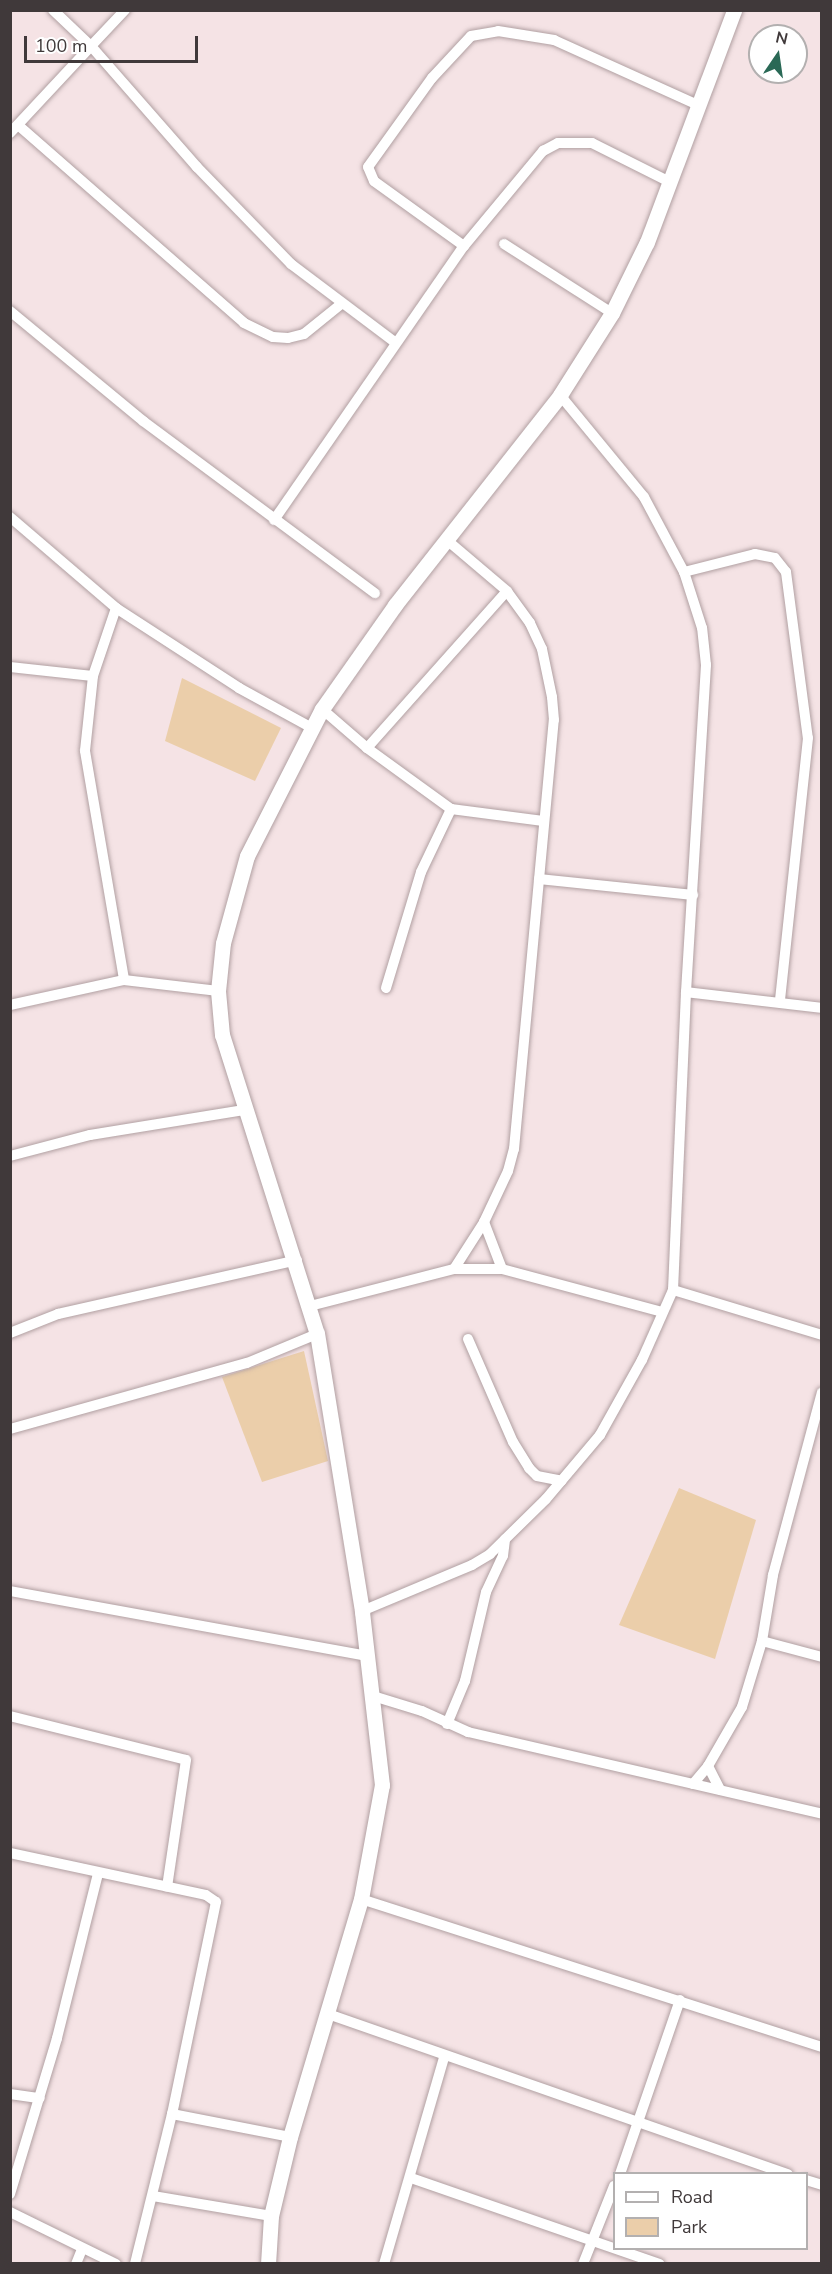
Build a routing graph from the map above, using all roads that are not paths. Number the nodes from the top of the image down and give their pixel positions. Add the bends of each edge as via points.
1 (53, 10) edge
2 (125, 10) edge
3 (734, 10) edge
4 (91, 46) junction
5 (696, 104) junction
6 (14, 129) edge
7 (670, 182) junction
8 (504, 244) dead end
9 (464, 246) junction
10 (340, 304) junction
11 (10, 311) edge
12 (612, 313) junction
13 (396, 343) junction
14 (560, 395) junction
15 (10, 517) edge
16 (274, 520) junction
17 (448, 541) junction
18 (684, 572) junction
19 (507, 591) junction
20 (375, 593) dead end
21 (116, 608) junction
22 (10, 667) edge
23 (93, 676) junction
24 (322, 709) junction
25 (312, 728) junction
26 (367, 748) junction
27 (452, 809) junction
28 (543, 820) junction
29 (539, 879) junction
30 (693, 895) junction
31 (124, 980) junction
32 (386, 988) dead end
33 (218, 991) junction
34 (686, 992) junction
35 (780, 1002) junction
36 (10, 1005) edge
37 (822, 1008) edge
38 (244, 1110) junction
39 (10, 1156) edge
40 (484, 1222) junction
41 (297, 1260) junction
42 (454, 1269) junction
43 (502, 1269) junction
44 (673, 1290) junction
45 (310, 1306) junction
46 (662, 1312) junction
47 (10, 1333) edge
48 (317, 1334) junction
49 (822, 1335) edge
50 (468, 1339) dead end
51 (822, 1392) edge
52 (10, 1429) edge
53 (562, 1481) junction
54 (505, 1539) junction
55 (11, 1594) edge
56 (362, 1611) junction
57 (762, 1641) junction
58 (368, 1656) junction
59 (822, 1657) edge
60 (373, 1696) junction
61 (10, 1716) edge
62 (447, 1724) junction
63 (708, 1766) junction
64 (693, 1784) junction
65 (720, 1790) junction
66 (822, 1814) edge
67 (10, 1853) edge
68 (98, 1873) junction
69 (167, 1887) junction
70 (361, 1899) junction
71 (680, 2000) junction
72 (328, 2014) junction
73 (822, 2048) edge
74 (444, 2057) junction
75 (10, 2094) edge
76 (40, 2098) junction
77 (172, 2114) junction
78 (637, 2123) junction
79 (290, 2137) junction
80 (621, 2172) edge
81 (782, 2172) edge
82 (411, 2178) junction
83 (613, 2191) edge
84 (10, 2194) edge
85 (153, 2196) junction
86 (10, 2212) edge
87 (271, 2216) junction
88 (593, 2242) junction
89 (82, 2249) junction
90 (613, 2249) edge
91 (617, 2250) edge
92 (76, 2264) edge
93 (116, 2264) edge
94 (135, 2264) edge
95 (268, 2264) edge
96 (384, 2264) edge
97 (583, 2264) edge
98 (660, 2264) edge

1 - 4 street
2 - 4 street
3 - 5 street
4 - 6 street
4 - 10 street via 197,167 291,264
5 - 7 street
5 - 9 street via 554,40 498,31 471,36 432,78 368,166 374,181
6 - 10 street via 244,323 273,337 288,338 304,334
7 - 9 street via 592,143 558,143 543,151
7 - 12 street via 647,242
8 - 12 street
9 - 13 street
10 - 13 street
11 - 16 street via 143,421
12 - 14 street
13 - 16 street
14 - 17 street
14 - 18 street via 644,497
15 - 21 street
16 - 20 street
17 - 19 street
17 - 24 street via 395,605
18 - 30 street via 702,628 706,665
18 - 35 street via 756,554 774,558 786,572 808,738
19 - 26 street
19 - 28 street via 530,623 542,649 552,697 554,720
21 - 23 street
21 - 25 street via 239,688
22 - 23 street
23 - 31 street via 85,751
24 - 25 street
24 - 26 street
25 - 33 street via 247,856 224,943
26 - 27 street
27 - 28 street
27 - 32 street via 421,872
28 - 29 street
29 - 30 street
29 - 40 street via 514,1149
30 - 34 street
31 - 33 street
31 - 36 street
33 - 38 street via 222,1035
34 - 35 street
34 - 44 street
35 - 37 street
38 - 39 street via 90,1135
38 - 41 street
40 - 42 street
40 - 43 street
41 - 45 street
41 - 47 street via 58,1314
42 - 43 street
42 - 45 street
43 - 46 street
44 - 46 street
44 - 49 street
45 - 48 street
46 - 53 street via 616,1408 600,1435
48 - 52 street via 247,1363
48 - 56 street
50 - 53 street via 513,1442 529,1468 537,1476
51 - 57 street via 773,1575
53 - 54 street
54 - 56 street via 472,1565
54 - 62 street via 503,1556 486,1592 465,1681
55 - 58 street
56 - 58 street
57 - 59 street
57 - 63 street via 742,1707
58 - 60 street
60 - 62 street via 422,1711
60 - 70 street via 382,1785
61 - 69 street via 186,1760
62 - 64 street
63 - 64 street
63 - 65 street
64 - 65 street
65 - 66 street
67 - 68 street
68 - 69 street
68 - 76 street
69 - 77 street via 206,1895 216,1902
70 - 71 street
70 - 72 street
71 - 73 street
71 - 78 street
72 - 74 street
72 - 79 street
74 - 78 street
74 - 82 street
75 - 76 street
76 - 84 street
77 - 79 street
77 - 85 street
78 - 80 street
78 - 81 street
79 - 87 street
82 - 88 street
82 - 96 street
83 - 88 street
85 - 87 street
85 - 94 street
86 - 89 street
87 - 95 street
88 - 90 street
88 - 97 street
89 - 92 street
89 - 93 street
91 - 98 street

